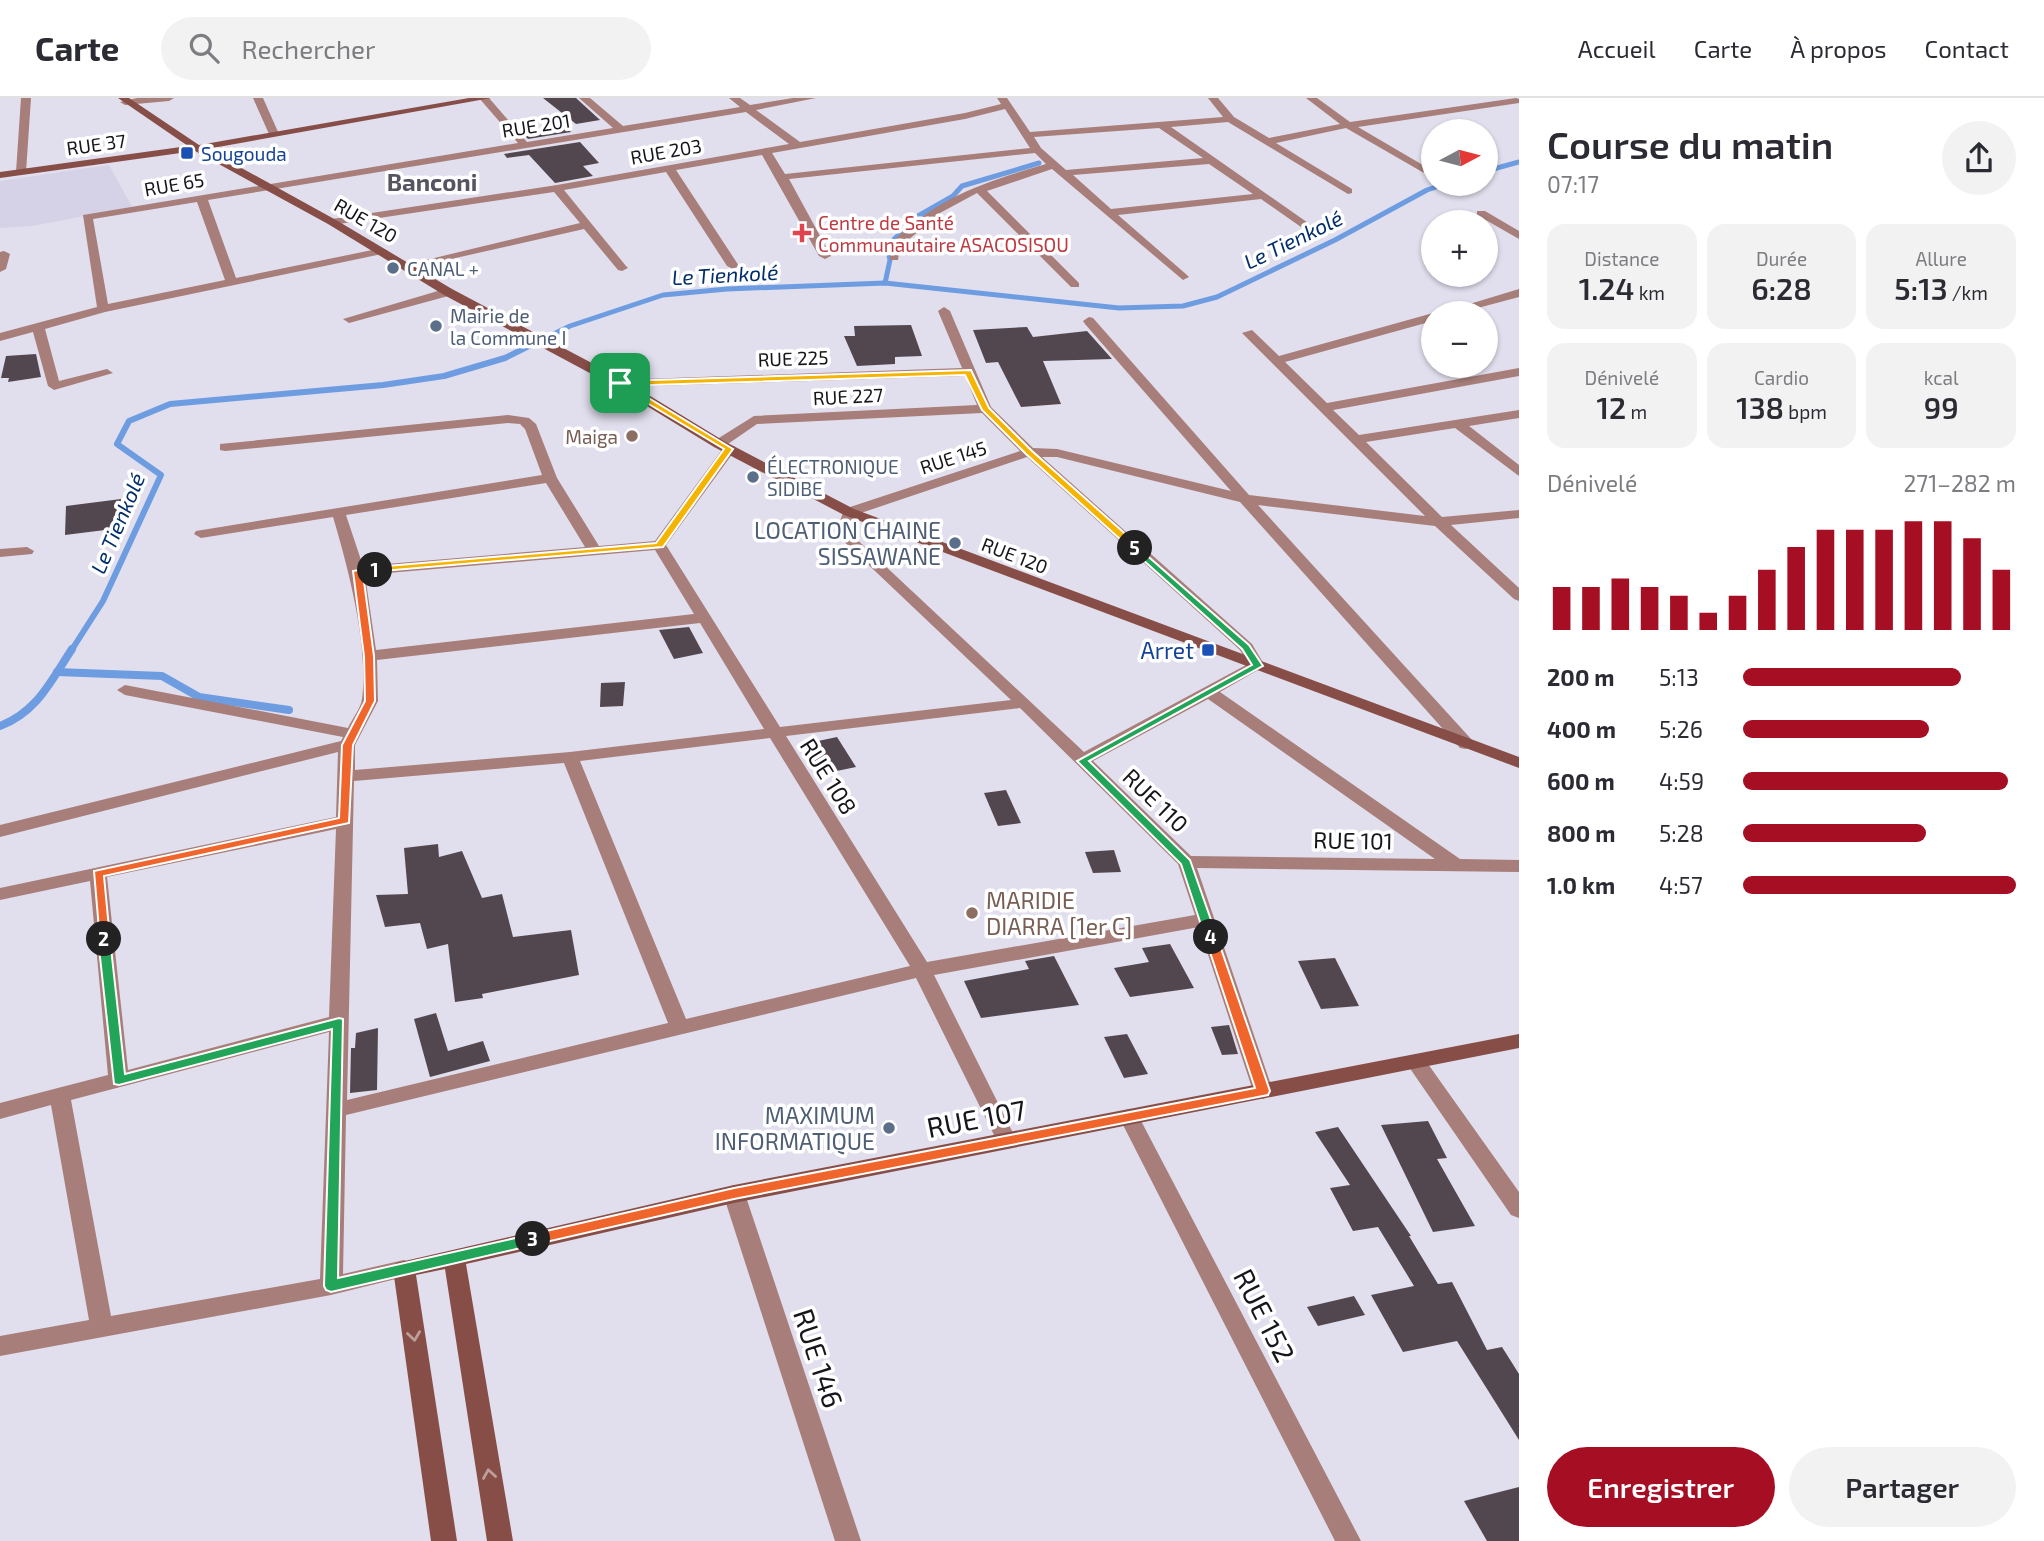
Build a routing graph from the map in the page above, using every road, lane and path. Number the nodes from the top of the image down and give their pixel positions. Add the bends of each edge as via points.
1 (26, 98) edge
2 (169, 98) edge
3 (258, 98) edge
4 (485, 98) edge
5 (584, 98) edge
6 (734, 98) edge
7 (811, 98) edge
8 (1213, 98) edge
9 (1311, 98) edge
10 (124, 100) edge
11 (1006, 100) edge
12 (1515, 101) edge
13 (1427, 105) dead end
14 (747, 109) junction
15 (1437, 111) junction
16 (1230, 119) junction
17 (1162, 125) junction
18 (1348, 125) junction
19 (621, 129) junction
20 (274, 134) junction
21 (1026, 135) junction
22 (1270, 141) junction
23 (524, 144) junction
24 (796, 144) junction
25 (197, 148) junction
26 (1037, 150) junction
27 (765, 151) junction
28 (1209, 161) junction
29 (1053, 165) junction
30 (669, 168) junction
31 (1421, 168) edge
32 (21, 172) junction
33 (1064, 173) junction
34 (0, 175) edge
35 (782, 177) junction
36 (266, 186) junction
37 (984, 186) junction
38 (557, 188) junction
39 (1348, 191) dead end
40 (1260, 196) junction
41 (201, 197) junction
42 (1111, 212) junction
43 (332, 222) junction
44 (1498, 223) edge
45 (586, 225) junction
46 (1305, 225) dead end
47 (1519, 236) edge
48 (382, 251) junction
49 (4, 254) dead end
50 (825, 256) dead end
51 (894, 258) dead end
52 (408, 265) junction
53 (733, 266) dead end
54 (622, 268) dead end
55 (0, 269) edge
56 (1183, 276) dead end
57 (232, 282) junction
58 (1076, 285) dead end
59 (448, 292) junction
60 (1519, 293) edge
61 (1490, 301) edge
62 (103, 309) junction
63 (944, 311) dead end
64 (349, 319) dead end
65 (1421, 320) edge
66 (1090, 321) dead end
67 (38, 326) junction
68 (1248, 333) dead end
69 (0, 337) edge
70 (1276, 361) junction
71 (968, 372) junction
72 (1519, 372) edge
73 (107, 373) dead end
74 (620, 383) junction
75 (1323, 408) junction
76 (985, 409) junction
77 (1519, 414) edge
78 (1458, 424) junction
79 (1356, 440) junction
80 (724, 446) junction
81 (225, 447) dead end
82 (1029, 453) junction
83 (1519, 472) edge
84 (550, 478) junction
85 (1245, 499) junction
86 (338, 512) junction
87 (849, 512) junction
88 (1519, 514) edge
89 (1439, 523) junction
90 (201, 534) dead end
91 (659, 545) junction
92 (27, 551) dead end
93 (594, 551) junction
94 (0, 553) edge
95 (357, 571) junction
96 (1519, 596) edge
97 (705, 618) junction
98 (369, 656) junction
99 (1257, 666) junction
100 (125, 690) dead end
101 (1209, 692) junction
102 (1024, 703) junction
103 (775, 731) junction
104 (350, 740) junction
105 (1466, 744) junction
106 (570, 757) junction
107 (1082, 761) junction
108 (1519, 763) edge
109 (346, 776) junction
110 (345, 821) junction
111 (0, 831) edge
112 (1186, 862) junction
113 (1457, 866) junction
114 (1519, 866) edge
115 (98, 873) junction
116 (0, 894) edge
117 (1205, 920) junction
118 (922, 970) junction
119 (339, 1022) junction
120 (680, 1028) junction
121 (1519, 1041) edge
122 (1416, 1062) junction
123 (119, 1080) junction
124 (1263, 1091) junction
125 (60, 1096) junction
126 (336, 1110) junction
127 (0, 1111) edge
128 (1129, 1117) junction
129 (1007, 1141) junction
130 (734, 1194) junction
131 (1519, 1209) edge
132 (454, 1258) junction
133 (404, 1269) junction
134 (331, 1286) junction
135 (102, 1327) junction
136 (0, 1346) edge
137 (444, 1541) edge
138 (500, 1541) edge
139 (848, 1541) edge
140 (1348, 1541) edge

1 - 32 street
2 - 10 street
3 - 20 street
4 - 20 main road, RUE 37
4 - 23 street
5 - 19 street
6 - 14 street
7 - 14 street, RUE 201
8 - 16 street
9 - 18 street
10 - 25 main road, RUE 120
11 - 21 street
11 - 24 street, RUE 203 via 965,116
12 - 15 street
13 - 15 street
14 - 19 street, RUE 201
14 - 24 street
15 - 18 street
16 - 17 street
16 - 22 street
17 - 21 street
17 - 28 street
18 - 22 street
18 - 31 street
19 - 23 street, RUE 201
20 - 25 main road, RUE 37
21 - 26 street
22 - 39 street
23 - 36 street, RUE 201
24 - 27 street, RUE 203
25 - 32 main road, RUE 37
25 - 36 main road, RUE 120
26 - 29 street
26 - 35 street
27 - 30 street, RUE 203
27 - 35 street
28 - 33 street
28 - 40 street
29 - 33 street
29 - 37 street
30 - 38 street, RUE 203
30 - 53 street
32 - 34 main road, RUE 37
33 - 42 street
35 - 50 street
36 - 41 street, RUE 65
36 - 43 main road, RUE 120
37 - 51 street via 926,217 894,246
37 - 58 street via 983,195
38 - 43 street, RUE 203
38 - 45 street
40 - 42 street
40 - 46 street
41 - 57 street
41 - 62 street, RUE 65 via 87,217
42 - 56 street
43 - 48 main road, RUE 120
44 - 47 street
45 - 52 street
45 - 54 street
48 - 52 main road, RUE 120
48 - 57 street
49 - 55 street
52 - 59 main road, RUE 120
57 - 62 street
59 - 64 street
59 - 74 main road, RUE 120
60 - 61 street
62 - 67 street
63 - 71 street
65 - 70 street
66 - 85 street
67 - 69 street
67 - 73 street via 54,386
68 - 70 street
70 - 75 street
71 - 74 street, RUE 225
71 - 76 street
72 - 75 street
74 - 80 main road, RUE 120
75 - 79 street
76 - 80 street, RUE 227 via 754,420
76 - 82 street
77 - 78 street
78 - 79 street
78 - 83 street
79 - 89 street
80 - 87 main road, RUE 120
80 - 91 street
81 - 84 street via 508,419 531,427
82 - 85 street via 1057,453
82 - 87 street, RUE 145
82 - 99 street via 1246,647
84 - 86 street
84 - 93 street
85 - 89 street
85 - 105 street
86 - 90 street
86 - 95 street
87 - 99 main road, RUE 120
87 - 102 street, RUE 110 via 843,534
88 - 89 street
89 - 96 street
91 - 93 street
91 - 97 street, RUE 108
92 - 94 street
93 - 95 street
95 - 98 street
97 - 98 street
97 - 103 street, RUE 108
98 - 104 street via 370,701
99 - 101 street
99 - 105 main road, RUE 120
100 - 104 street
101 - 107 street
101 - 113 street
102 - 103 street
102 - 107 street, RUE 110
103 - 106 street
103 - 118 street, RUE 108
104 - 109 street
104 - 111 street
105 - 108 main road, RUE 120
106 - 109 street
106 - 120 street
107 - 112 street, RUE 110
109 - 110 street
110 - 115 street
110 - 119 street
112 - 113 street, RUE 101
112 - 117 street, RUE 110
113 - 114 street, RUE 101
115 - 116 street
115 - 123 street
117 - 118 street
117 - 124 street, RUE 110
118 - 120 street
118 - 129 street, RUE 108
119 - 123 street
119 - 126 street
120 - 126 street
121 - 122 main road, RUE 107
122 - 124 main road, RUE 107
122 - 131 street
123 - 125 street
124 - 128 main road, RUE 107
125 - 127 street
125 - 135 street
126 - 134 street
128 - 129 main road, RUE 107
128 - 140 street, RUE 152
129 - 130 main road, RUE 107
130 - 132 main road, RUE 107
130 - 139 street, RUE 146
132 - 133 main road, RUE 107
138 -> 132 main road
133 - 134 street
133 -> 137 main road
134 - 135 street
135 - 136 street

